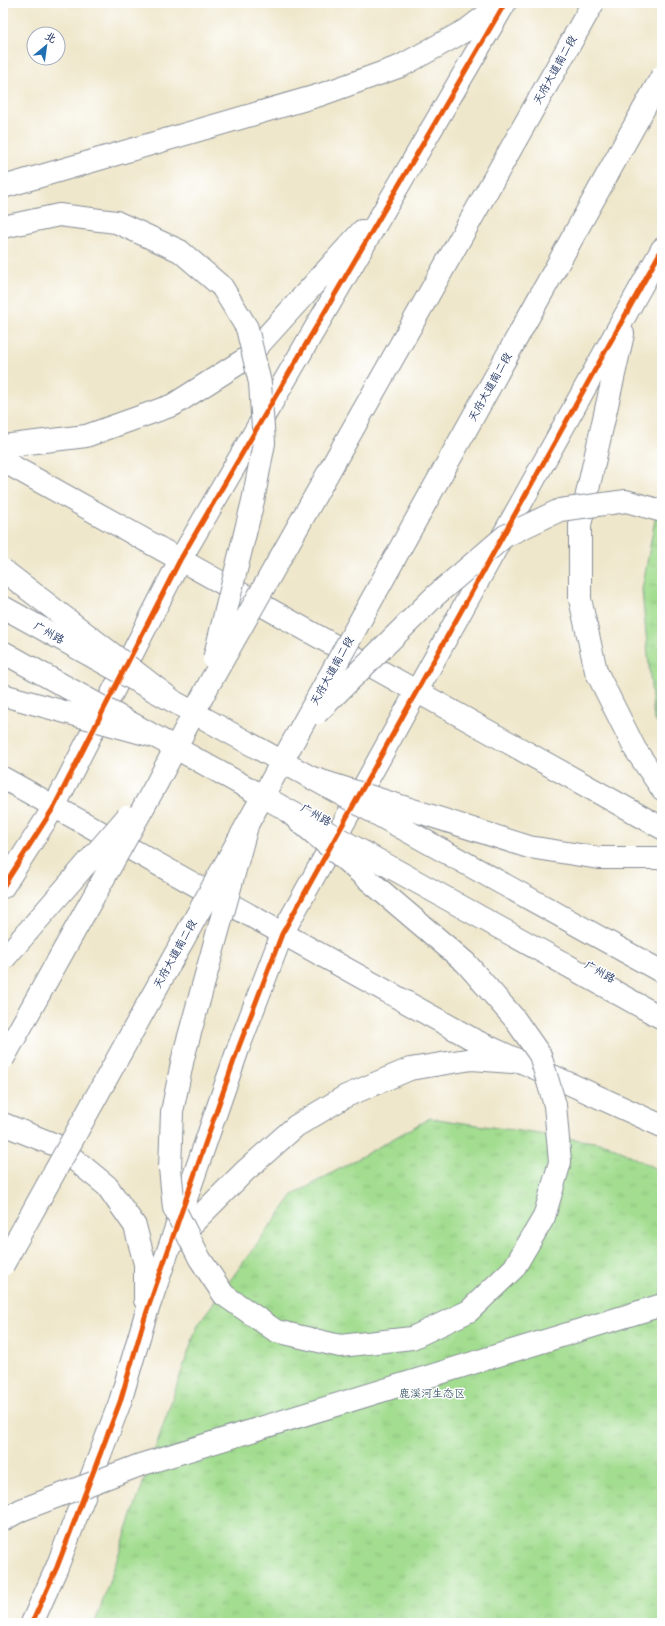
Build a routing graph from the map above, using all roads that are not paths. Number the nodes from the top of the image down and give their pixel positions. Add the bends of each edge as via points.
1 (503, 3) edge
2 (593, 3) edge
3 (662, 76) edge
4 (3, 187) edge
5 (392, 197) junction
6 (3, 227) edge
7 (662, 249) edge
8 (629, 309) junction
9 (3, 446) edge
10 (3, 461) edge
11 (662, 511) edge
12 (180, 560) junction
13 (3, 570) edge
14 (3, 607) edge
15 (3, 652) edge
16 (208, 686) junction
17 (417, 691) junction
18 (3, 694) edge
19 (172, 700) junction
20 (300, 730) junction
21 (156, 737) junction
22 (309, 777) junction
23 (3, 778) edge
24 (156, 783) junction
25 (662, 789) edge
26 (54, 807) junction
27 (284, 808) junction
28 (247, 826) junction
29 (662, 828) edge
30 (662, 858) edge
31 (3, 887) edge
32 (282, 934) junction
33 (3, 960) edge
34 (662, 972) edge
35 (662, 1018) edge
36 (3, 1059) edge
37 (526, 1063) junction
38 (3, 1124) edge
39 (662, 1126) edge
40 (170, 1246) junction
41 (3, 1265) edge
42 (662, 1305) edge
43 (145, 1317) junction
44 (3, 1520) edge
45 (32, 1623) edge

1 - 4 main road via 468,29 401,66 320,95
1 - 5 main road
2 - 16 main road, 天府大道南二段, bridge
3 - 20 main road, 天府大道南二段, bridge
5 - 9 main road via 247,358 173,405 86,436
5 - 12 main road
6 - 16 main road, bridge via 59,215 116,222 180,251 222,287 247,328 260,383 264,443 253,501
7 - 8 main road
8 - 17 main road
8 - 25 main road via 580,525 580,599 596,671 635,749
10 - 12 main road
11 - 20 main road, bridge via 626,501 560,510 505,536 436,595
12 - 17 main road
12 - 26 main road
13 - 19 main road, bridge
14 - 19 main road, 广州路, bridge
15 - 21 main road, 广州路, bridge
16 - 24 main road, 天府大道南二段, bridge
17 - 29 main road
17 - 32 main road
18 - 21 main road, bridge
19 - 22 main road, 广州路, bridge
20 - 28 main road, 天府大道南二段, bridge
21 - 27 main road, 广州路, bridge
22 - 30 main road, bridge via 529,847 599,858
22 - 34 main road, 广州路, bridge
23 - 26 main road
24 - 33 main road, bridge
24 - 36 main road, 天府大道南二段, bridge
26 - 31 main road
26 - 32 main road
27 - 28 main road, bridge via 466,963 514,1018 540,1054 555,1105 560,1162 544,1217 514,1268 469,1311 412,1338 340,1346 276,1331 224,1295 200,1259 174,1208 170,1168 172,1112 183,1058
27 - 35 main road, 广州路, bridge
28 - 41 main road, 天府大道南二段, bridge
32 - 37 main road via 476,1040
32 - 40 main road via 238,1049
37 - 39 main road
37 - 40 main road via 472,1060 410,1069 346,1096 296,1126 245,1171
38 - 43 main road via 58,1146 108,1186 135,1226 145,1264
40 - 43 main road
42 - 44 main road, bridge via 140,1465 21,1510
43 - 45 main road via 120,1402 57,1567

